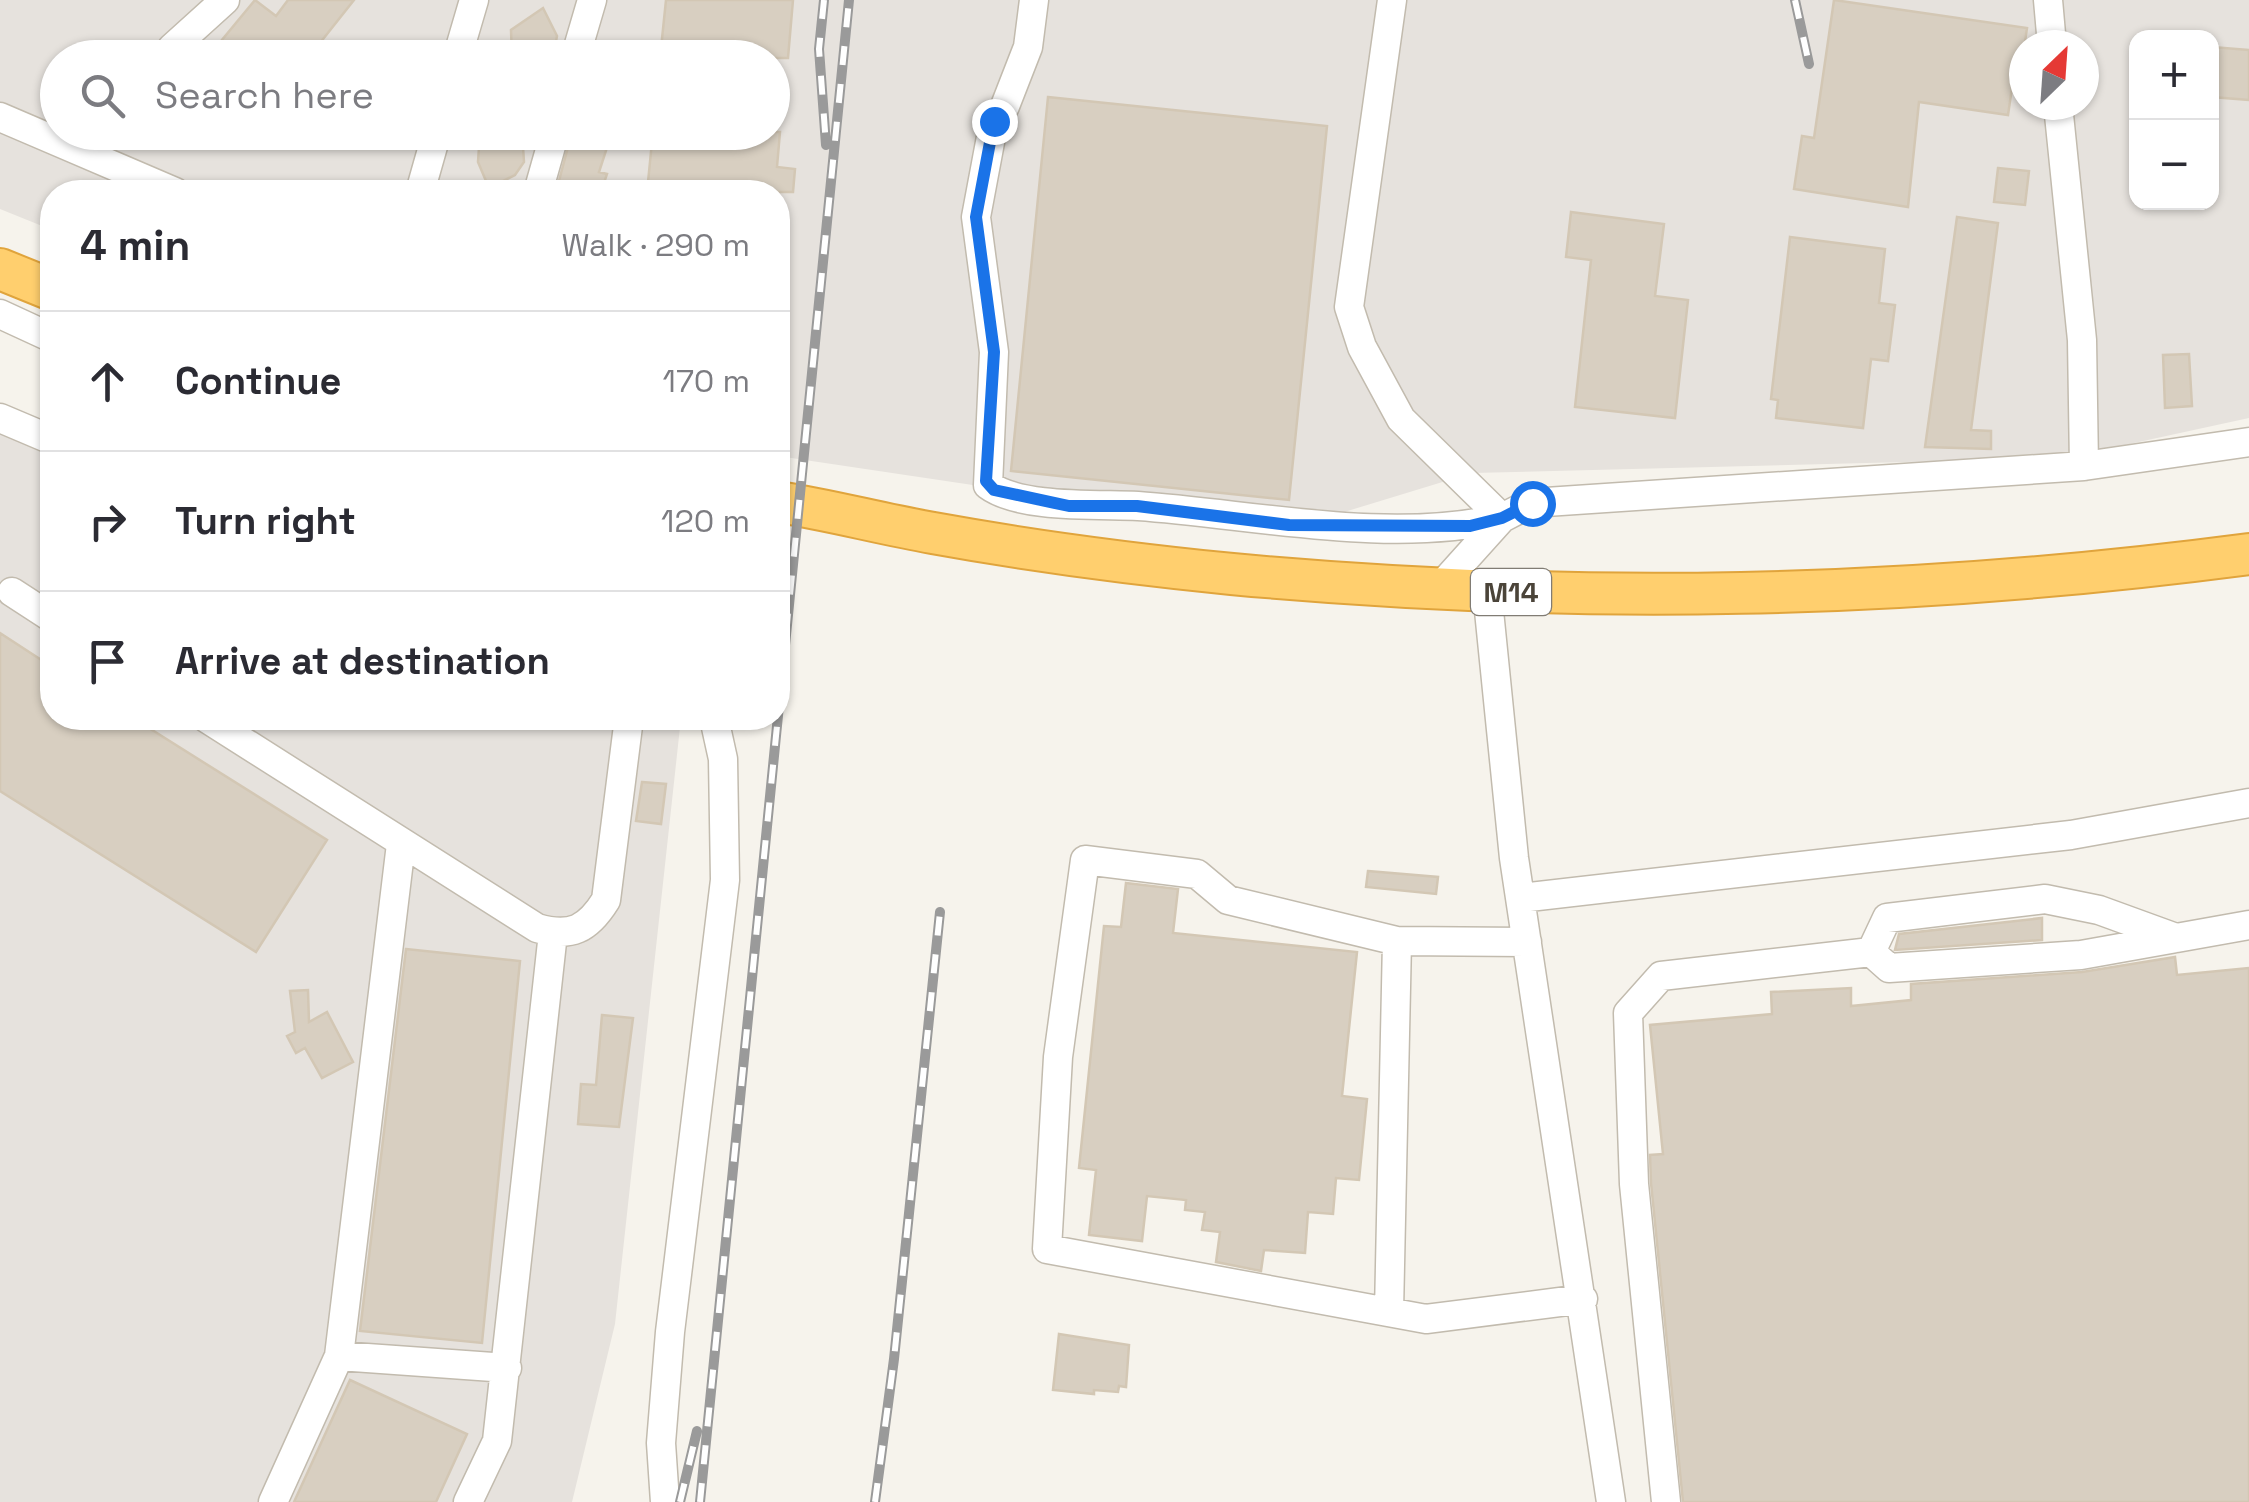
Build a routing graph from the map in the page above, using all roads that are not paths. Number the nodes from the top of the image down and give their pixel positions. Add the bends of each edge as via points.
1 (225, 0) edge
2 (474, 0) edge
3 (592, 0) edge
4 (1034, 0) edge
5 (1392, 0) edge
6 (2048, 0) edge
7 (2051, 30) edge
8 (181, 40) edge
9 (463, 40) edge
10 (581, 40) edge
11 (0, 117) edge
12 (2060, 120) edge
13 (40, 134) edge
14 (77, 150) edge
15 (431, 150) edge
16 (549, 150) edge
17 (148, 180) edge
18 (423, 180) edge
19 (541, 180) edge
20 (0, 269) edge
21 (40, 285) edge
22 (0, 314) edge
23 (40, 332) edge
24 (0, 418) edge
25 (40, 435) edge
26 (2249, 442) edge
27 (2084, 466) junction
28 (790, 504) edge
29 (1502, 518) junction
30 (2249, 554) edge
31 (1440, 588) junction
32 (1487, 591) junction
33 (12, 592) dead end
34 (40, 610) edge
35 (225, 730) edge
36 (627, 730) edge
37 (717, 730) edge
38 (2249, 803) edge
39 (401, 844) junction
40 (1520, 898) junction
41 (2249, 925) edge
42 (553, 933) junction
43 (2176, 938) junction
44 (1397, 941) junction
45 (1527, 942) junction
46 (1871, 952) junction
47 (1583, 1299) junction
48 (1388, 1312) junction
49 (338, 1356) junction
50 (507, 1368) junction
51 (273, 1502) edge
52 (468, 1502) edge
53 (665, 1502) edge
54 (1611, 1502) edge
55 (1666, 1502) edge

1 - 8 street
2 - 9 street
3 - 10 street
4 - 29 street via 1028,47 994,121 976,217 994,335 988,486 1069,506 1137,506 1289,525 1470,526
5 - 29 street via 1349,307 1362,347 1401,418
6 - 7 street
11 - 13 street
12 - 27 street via 2082,340
14 - 17 street
15 - 18 street
16 - 19 street
20 - 21 highway
22 - 23 street
24 - 25 street
26 - 27 street
27 - 29 street via 1532,503
28 - 31 highway, M14 via 1042,551 1232,574
29 - 31 street
30 - 32 highway, M14 via 1947,587 1638,595
31 - 32 highway, M14
32 - 40 street
33 - 34 street
35 - 39 street
36 - 42 street via 606,900 593,922
37 - 53 street via 725,880 670,1332
38 - 40 street via 2070,835
39 - 42 street
39 - 49 street
40 - 45 street
41 - 43 street
42 - 50 street
43 - 46 street via 2081,955 1888,968
43 - 46 street via 2045,899 1887,918
44 - 45 street
44 - 48 street
44 - 48 street via 1228,900 1197,874 1086,860 1058,1057 1047,1250
45 - 47 street
46 - 55 street via 1660,976 1628,1013 1634,1184
47 - 48 street via 1426,1319
47 - 54 street
49 - 50 street
49 - 51 street
50 - 52 street via 497,1441

